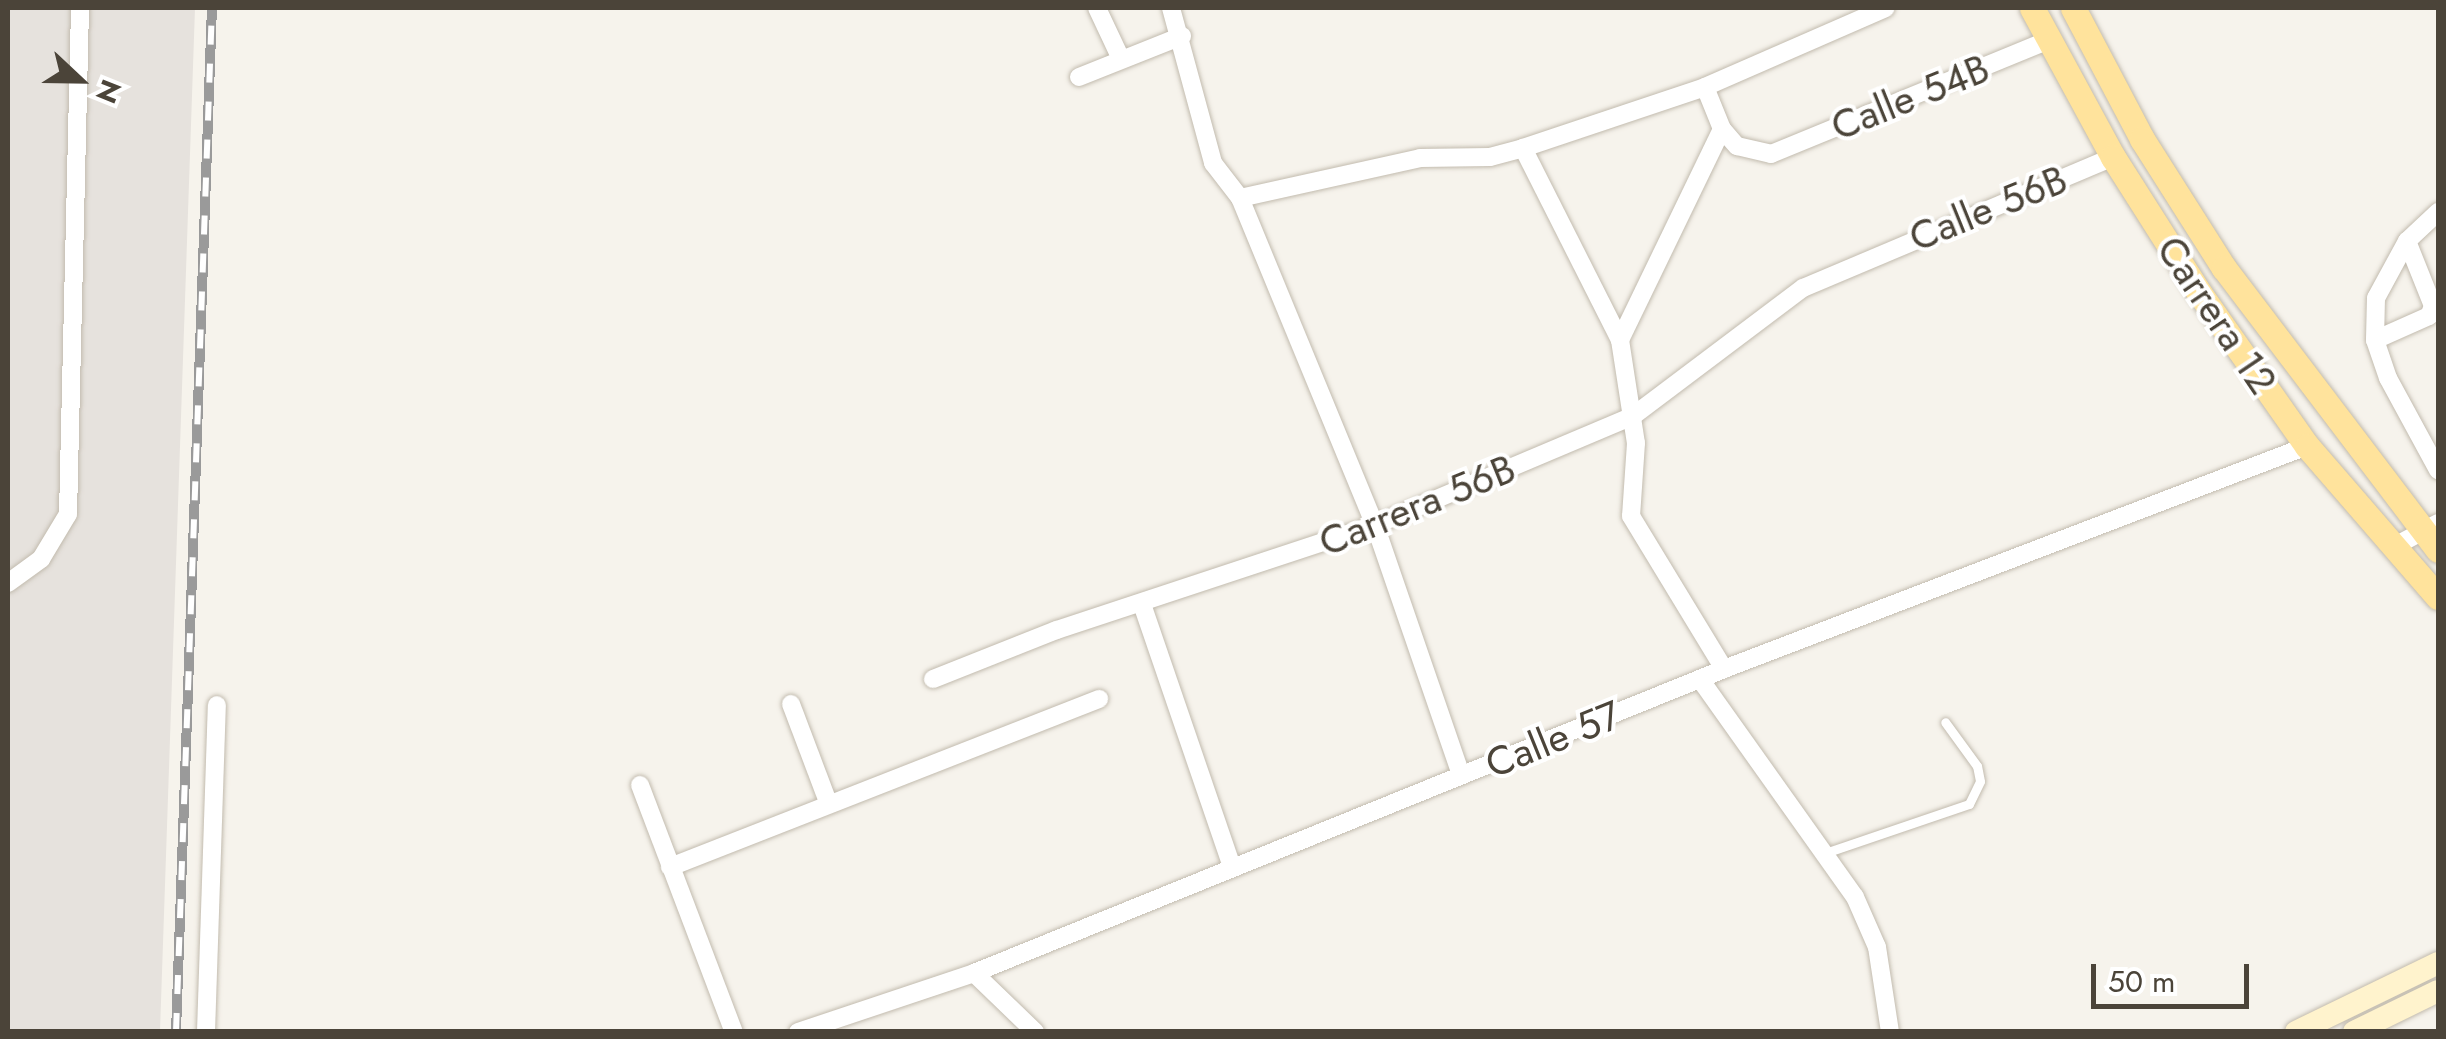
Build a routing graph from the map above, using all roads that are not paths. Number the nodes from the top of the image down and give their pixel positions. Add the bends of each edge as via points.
1 (80, 8) edge
2 (1097, 8) edge
3 (1172, 8) edge
4 (1886, 8) edge
5 (2032, 8) edge
6 (2074, 8) edge
7 (1182, 36) junction
8 (2049, 40) junction
9 (1122, 59) junction
10 (1080, 78) dead end
11 (1705, 87) junction
12 (1722, 129) junction
13 (1523, 148) junction
14 (2112, 156) junction
15 (1240, 198) junction
16 (2438, 212) edge
17 (2407, 240) junction
18 (1864, 259) joint
19 (1620, 340) junction
20 (2375, 340) junction
21 (1633, 416) junction
22 (2307, 446) junction
23 (2438, 470) edge
24 (1375, 524) junction
25 (2433, 534) edge
26 (2395, 546) junction
27 (8, 583) edge
28 (2438, 596) edge
29 (1143, 606) junction
30 (1724, 669) junction
31 (933, 679) dead end
32 (1700, 680) junction
33 (1099, 699) dead end
34 (791, 704) dead end
35 (217, 706) dead end
36 (1945, 722) dead end
37 (1461, 775) junction
38 (640, 785) dead end
39 (828, 802) junction
40 (1825, 853) junction
41 (670, 866) junction
42 (1232, 867) junction
43 (2438, 964) edge
44 (974, 973) junction
45 (2438, 992) edge
46 (206, 1032) edge
47 (734, 1032) edge
48 (798, 1032) edge
49 (1035, 1032) edge
50 (1890, 1032) edge
51 (2296, 1032) edge
52 (2354, 1032) edge

1 - 27 street via 68,514 41,559
2 - 9 street
3 - 7 street
4 - 11 street
5 - 8 main road, Carrera 12
6 - 25 main road, Carrera 12 via 2142,139 2224,268
7 - 9 street
7 - 15 street via 1213,163
8 - 12 street, Calle 54B via 1771,154 1737,146
8 - 14 main road, Carrera 12
9 - 10 street
11 - 12 street
11 - 13 street
12 - 19 street
13 - 15 street via 1420,158
13 - 19 street
14 - 18 street, Calle 56B
14 - 22 main road, Carrera 12
15 - 24 street
16 - 17 street
17 - 20 street via 2376,298
17 - 20 street via 2433,306 2429,316
18 - 21 street, Carrera 56B via 1803,288
19 - 21 street
20 - 23 street
21 - 24 street, Carrera 56B
21 - 30 street via 1631,516
22 - 26 main road, Carrera 12
22 - 30 street, Calle 57
24 - 29 street, Carrera 56B
24 - 37 street
25 - 26 street
26 - 28 main road, Carrera 12
29 - 31 street, Carrera 56B via 1056,630
29 - 42 street
30 - 32 street, Calle 57
32 - 37 street, Calle 57
32 - 40 street
33 - 39 street
34 - 39 street
35 - 46 street
36 - 40 lane via 1977,766 1980,781 1969,804
37 - 42 street, Calle 57
38 - 41 street
39 - 41 street
40 - 50 street via 1855,897 1876,947
41 - 47 street
42 - 44 street, Calle 57
43 - 51 main road
44 - 48 street, Calle 57
44 - 49 street
45 - 52 main road

